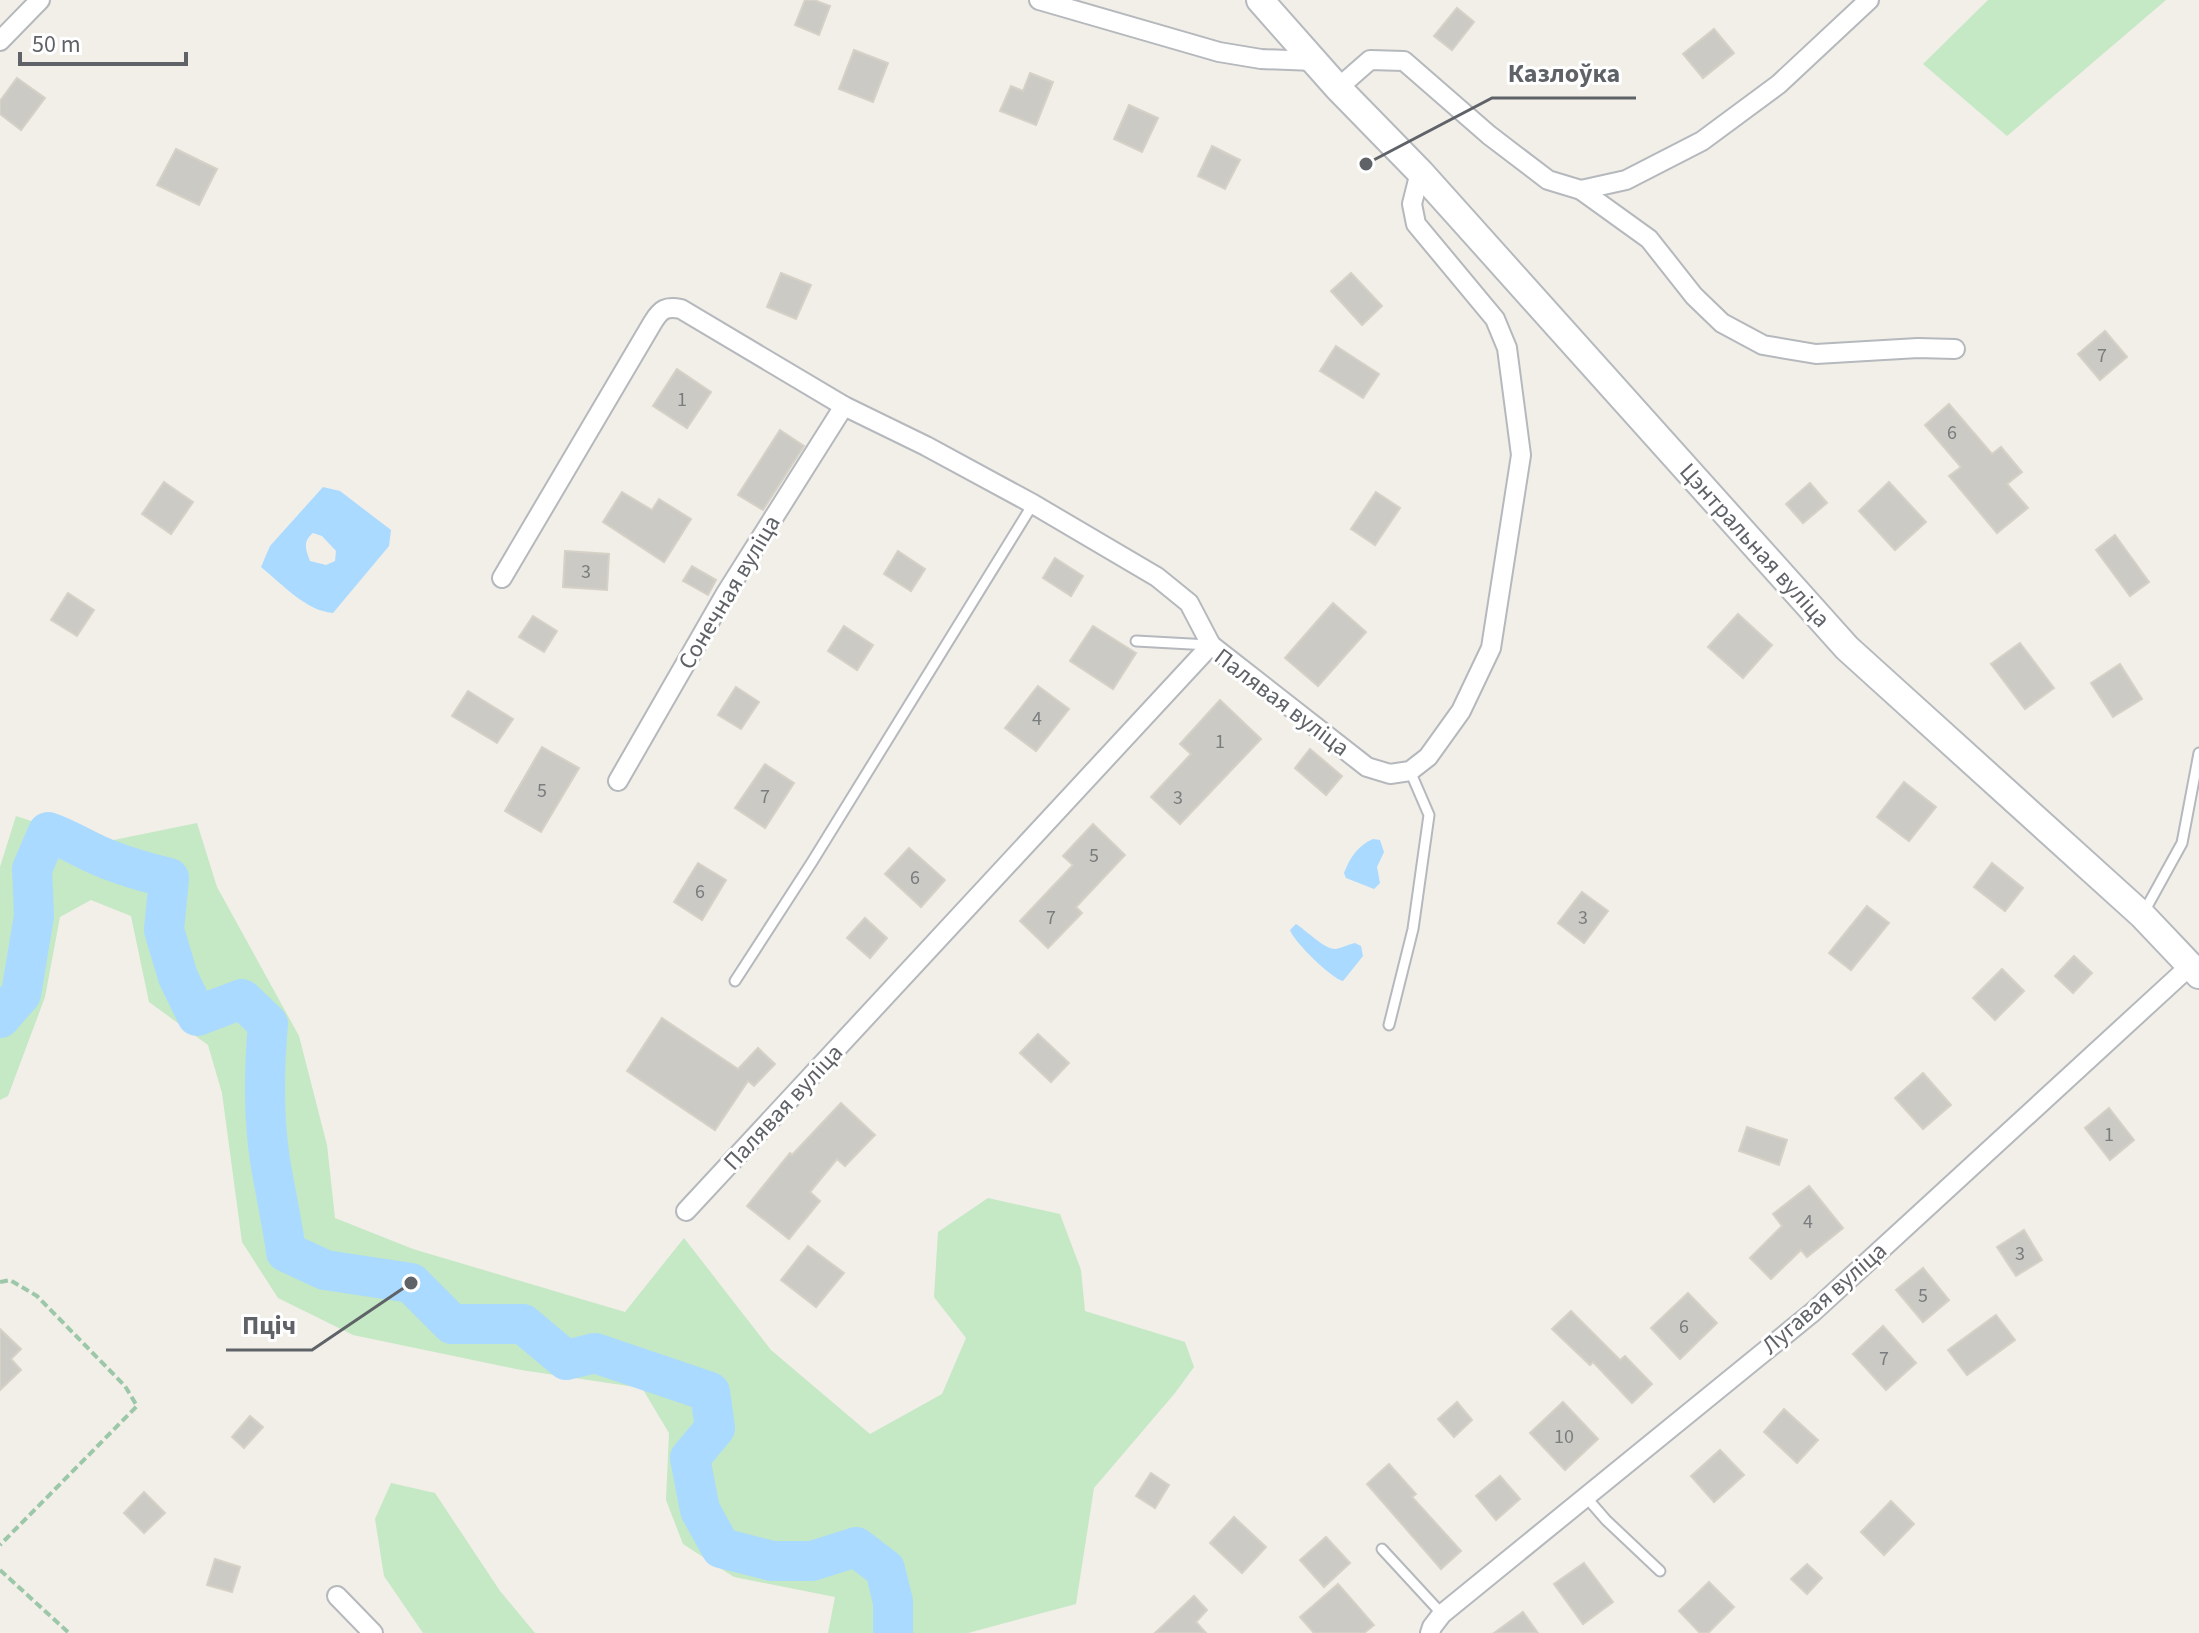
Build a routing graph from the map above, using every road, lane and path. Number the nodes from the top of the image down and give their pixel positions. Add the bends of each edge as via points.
1 (40, 0) edge
2 (1039, 0) edge
3 (1260, 0) edge
4 (1869, 0) edge
5 (0, 41) edge
6 (1314, 61) junction
7 (1338, 88) junction
8 (1420, 172) junction
9 (1581, 190) junction
10 (1955, 349) dead end
11 (844, 406) junction
12 (1033, 504) junction
13 (502, 578) dead end
14 (1136, 641) dead end
15 (1211, 645) junction
16 (2199, 753) edge
17 (1410, 771) junction
18 (618, 781) dead end
19 (2142, 915) junction
20 (2195, 970) edge
21 (735, 981) dead end
22 (1389, 1025) dead end
23 (686, 1211) dead end
24 (0, 1282) edge
25 (1586, 1497) junction
26 (0, 1545) edge
27 (1382, 1549) dead end
28 (0, 1570) edge
29 (1660, 1571) dead end
30 (337, 1596) dead end
31 (1442, 1614) junction
32 (69, 1633) edge
33 (373, 1633) edge
34 (1430, 1633) edge

1 - 5 street
2 - 6 street via 1219,52
3 - 6 main road, Цэнтральная вуліца
4 - 9 street via 1779,84 1702,141 1626,180
6 - 7 main road, Цэнтральная вуліца
7 - 8 main road, Цэнтральная вуліца
7 - 9 street via 1370,60 1404,61 1548,180
8 - 17 street via 1412,204 1416,224 1495,319 1507,348 1521,455 1491,648 1461,711 1428,757
8 - 19 main road, Цэнтральная вуліца via 1847,648
9 - 10 street via 1649,239 1722,323 1763,345 1816,354
11 - 12 street
11 - 13 street via 681,309 660,311
11 - 18 street, Сонечная вуліца via 726,593
12 - 15 street via 1157,577 1189,603
12 - 21 lane
14 - 15 lane
15 - 17 street, Палявая вуліца via 1367,767 1390,774
15 - 23 street, Палявая вуліца
16 - 19 lane via 2182,843
17 - 22 lane via 1429,815 1413,929
19 - 20 main road, Цэнтральная вуліца
20 - 25 street, Лугавая вуліца via 1813,1312
24 - 26 path via 10,1280 37,1296 125,1386 137,1406
25 - 29 lane
25 - 31 street, Лугавая вуліца
27 - 31 lane
28 - 32 path
30 - 33 street
31 - 34 street, Лугавая вуліца

